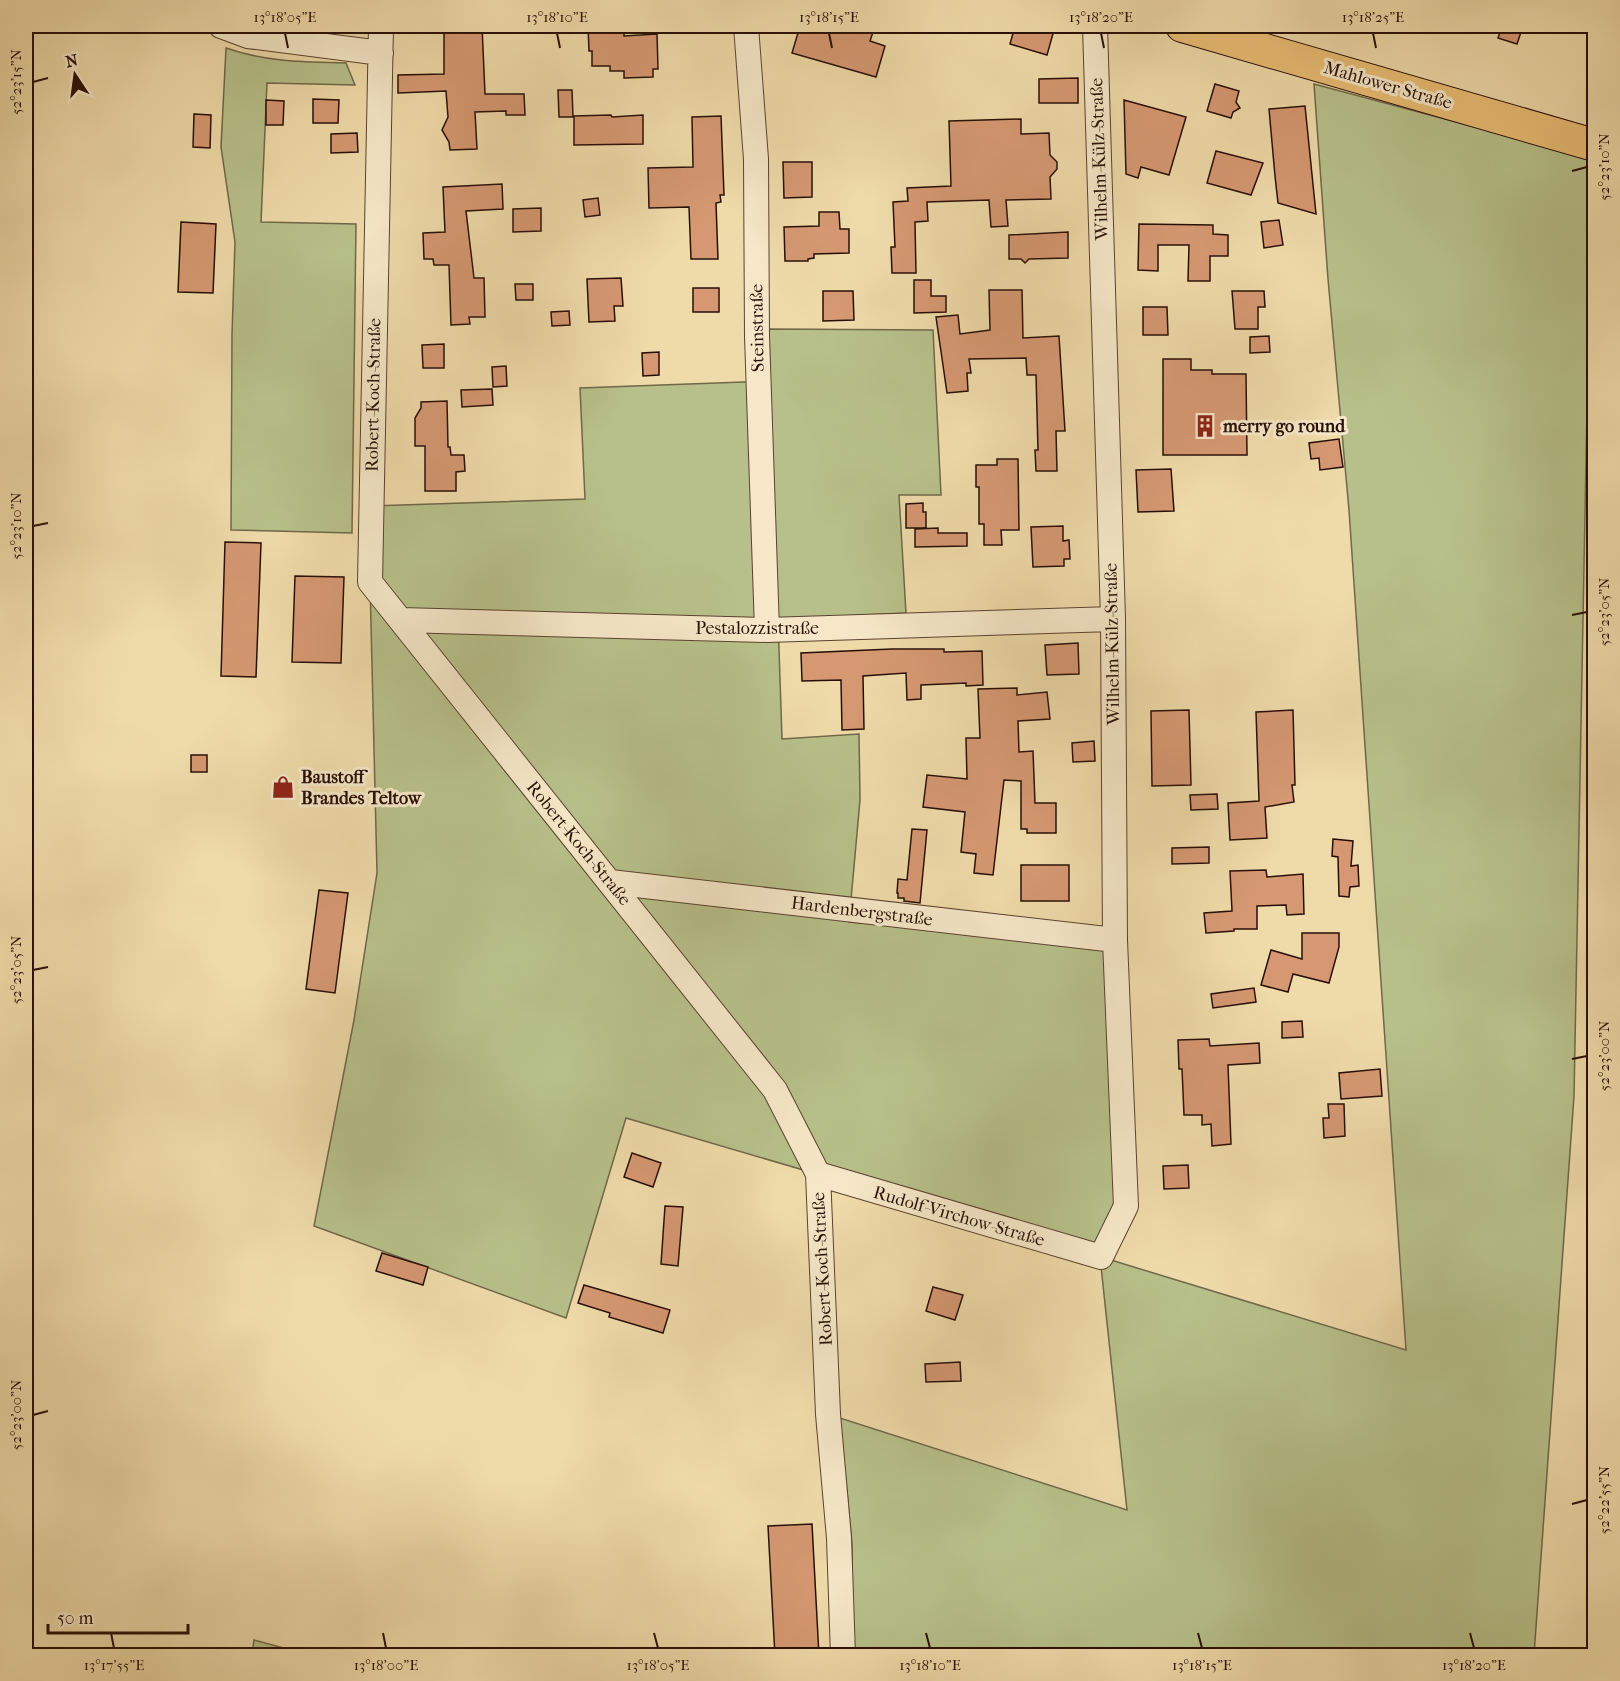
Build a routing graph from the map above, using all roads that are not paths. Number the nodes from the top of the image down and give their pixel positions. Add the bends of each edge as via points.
1 (221, 26) edge
2 (381, 26) edge
3 (746, 26) edge
4 (1095, 26) edge
5 (1182, 26) edge
6 (381, 53) junction
7 (1594, 146) edge
8 (1113, 619) junction
9 (401, 620) junction
10 (767, 630) junction
11 (610, 882) junction
12 (1115, 940) junction
13 (818, 1174) junction
14 (1101, 1257) joint
15 (843, 1656) edge

1 - 6 street via 248,36
2 - 6 street, Robert-Koch-Straße
3 - 10 street, Steinstraße via 756,159 757,336
4 - 8 street, Wilhelm-Külz-Straße
5 - 7 main road, Mahlower Straße
6 - 9 street, Robert-Koch-Straße via 370,582
8 - 10 street, Pestalozzistraße
8 - 12 street, Wilhelm-Külz-Straße
9 - 10 street, Pestalozzistraße
9 - 11 street, Robert-Koch-Straße
11 - 12 street, Hardenbergstraße
11 - 13 street, Robert-Koch-Straße via 776,1090
12 - 14 street, Wilhelm-Külz-Straße via 1126,1206
13 - 14 street, Rudolf-Virchow-Straße
13 - 15 street, Robert-Koch-Straße

